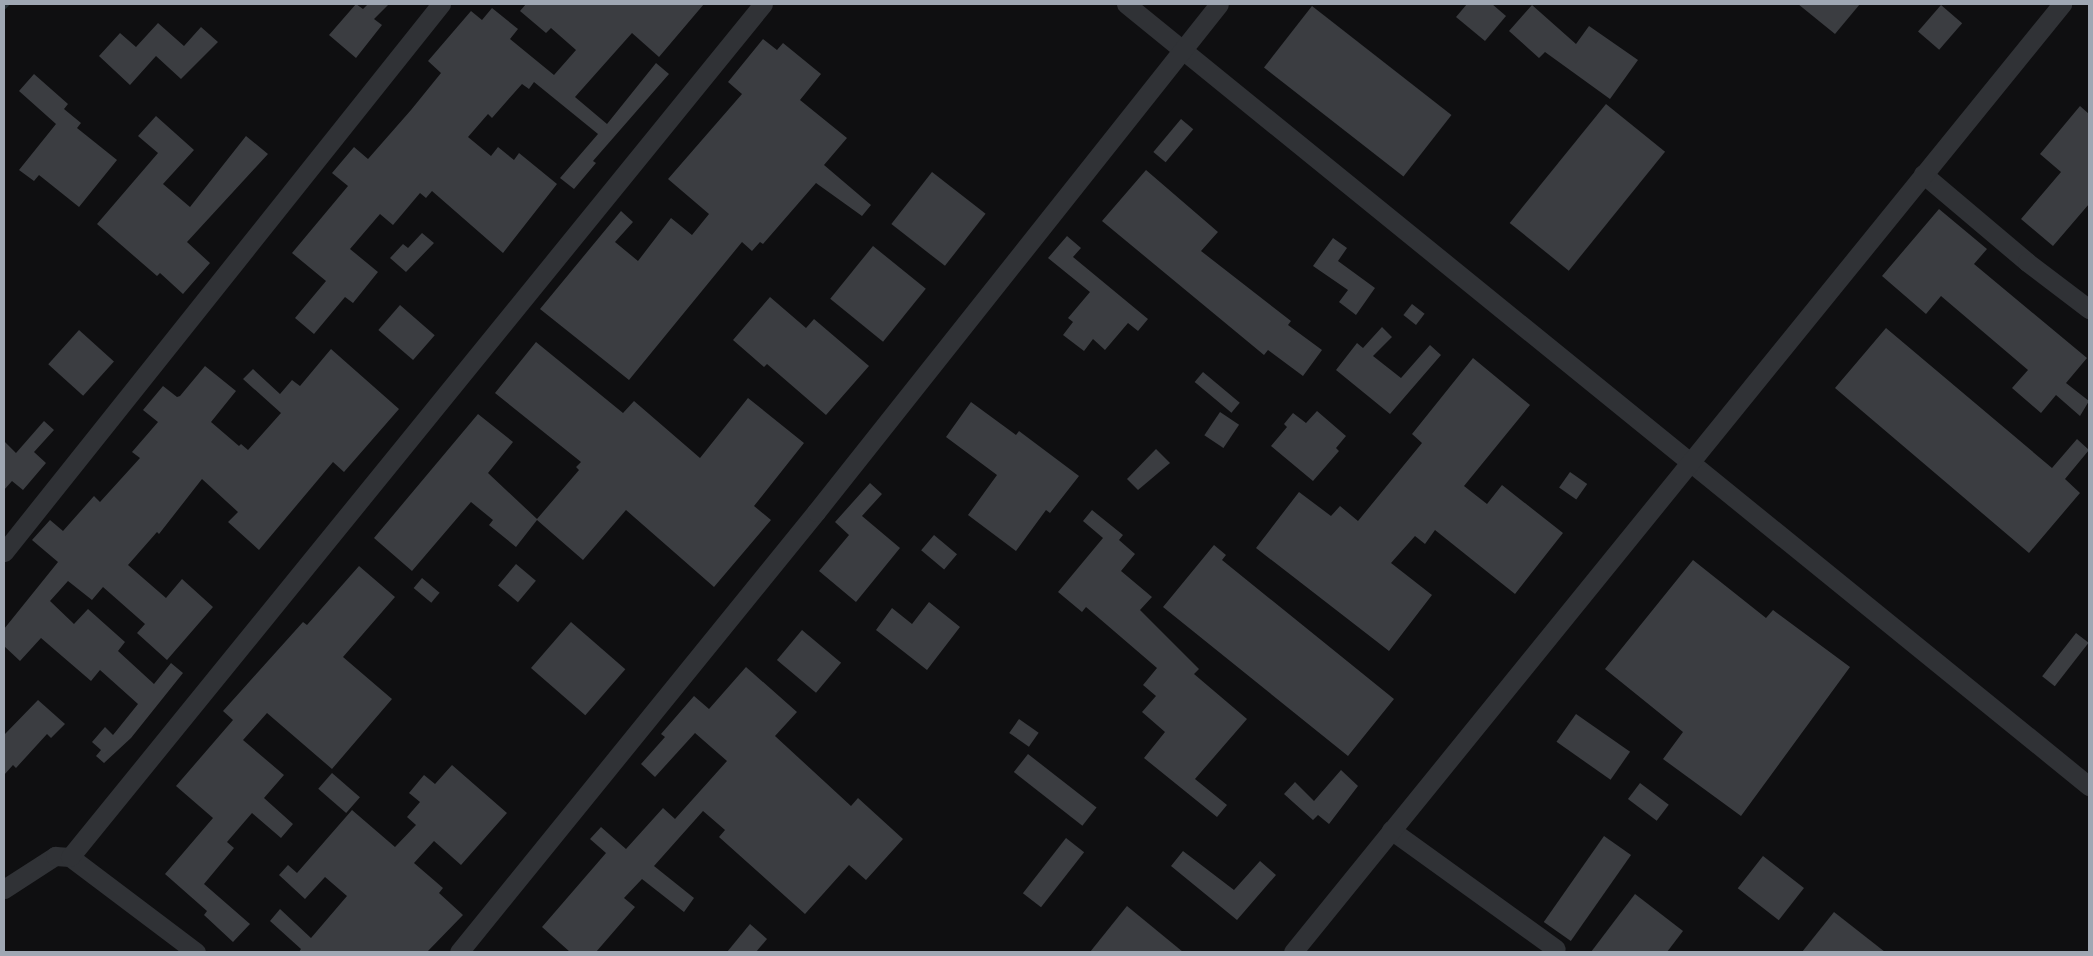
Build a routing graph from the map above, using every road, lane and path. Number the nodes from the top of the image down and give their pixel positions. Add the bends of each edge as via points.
1 (441, 4) edge
2 (763, 4) edge
3 (1126, 4) edge
4 (1219, 4) edge
5 (2062, 4) edge
6 (1182, 49) junction
7 (1923, 174) junction
8 (2089, 309) edge
9 (1689, 460) junction
10 (4, 552) edge
11 (2089, 786) edge
12 (1391, 830) junction
13 (70, 858) junction
14 (4, 888) edge
15 (1556, 948) dead end
16 (196, 952) edge
17 (459, 952) edge
18 (1293, 952) edge

1 - 10 street
2 - 13 street
3 - 6 street
4 - 6 street
5 - 7 street
6 - 9 street
6 - 17 street via 816,512
7 - 8 street via 2027,262
7 - 9 street
9 - 11 street
9 - 12 street
12 - 15 street
12 - 18 street
13 - 14 street via 55,856
13 - 16 street

